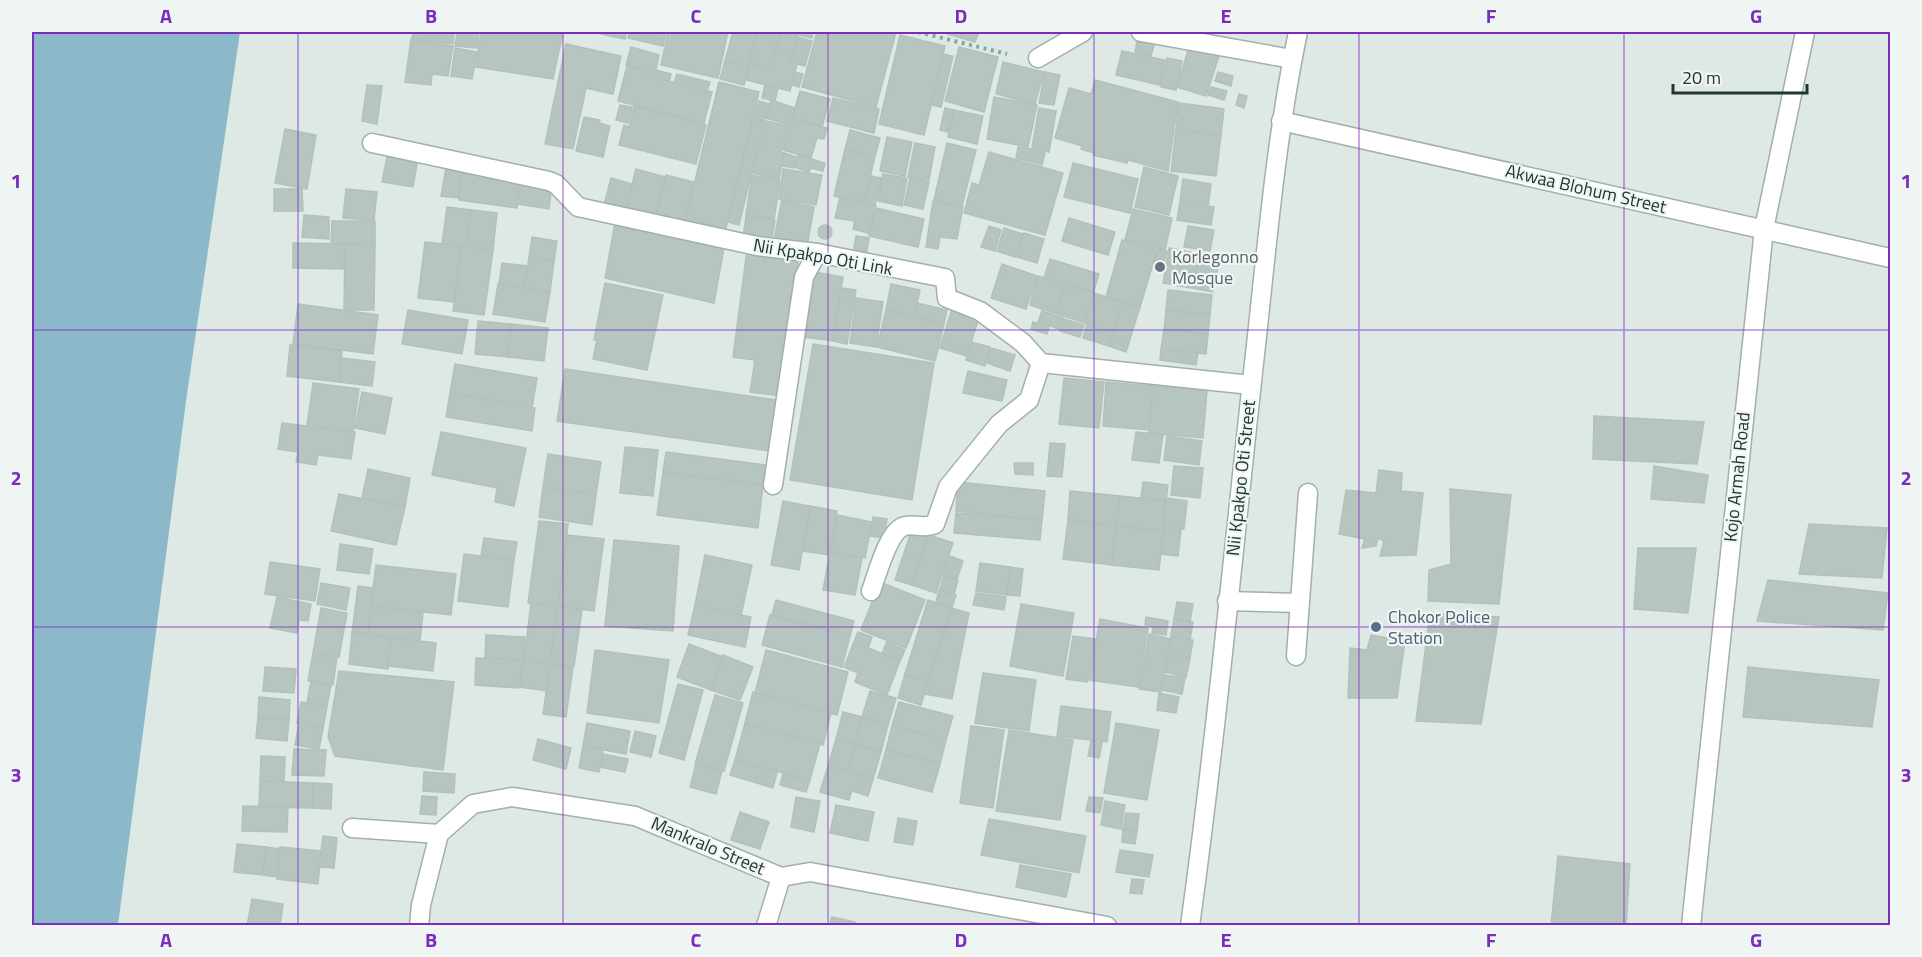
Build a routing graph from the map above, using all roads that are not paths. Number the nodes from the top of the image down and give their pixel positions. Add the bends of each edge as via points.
1 (1083, 32) edge
2 (1141, 32) edge
3 (1298, 32) edge
4 (1805, 32) edge
5 (1038, 58) road end
6 (1292, 59) junction
7 (1281, 121) junction
8 (372, 143) dead end
9 (1764, 229) junction
10 (817, 253) junction
11 (1890, 258) edge
12 (1041, 363) junction
13 (1251, 385) junction
14 (773, 485) dead end
15 (1308, 493) dead end
16 (871, 591) dead end
17 (1227, 601) junction
18 (1299, 603) junction
19 (1296, 656) dead end
20 (352, 828) dead end
21 (439, 834) junction
22 (781, 877) junction
23 (419, 926) edge
24 (766, 926) edge
25 (1107, 926) edge
26 (1190, 926) edge
27 (1691, 926) edge

1 - 5 street
2 - 6 street
3 - 6 street, Nii Kpakpo Oti Street
4 - 9 street, Kojo Armah Road
6 - 7 street, Nii Kpakpo Oti Street
7 - 9 street, Akwaa Blohum Street
7 - 13 street, Nii Kpakpo Oti Street
8 - 10 street, Nii Kpakpo Oti Link via 549,181 578,207 757,246
9 - 11 street, Akwaa Blohum Street
9 - 27 street, Kojo Armah Road
10 - 12 street, Nii Kpakpo Oti Link via 945,278 947,298 980,311 1023,343
10 - 14 street via 804,277
12 - 13 street
12 - 16 street via 1029,400 999,424 948,488 935,524 927,528 910,525 892,538
13 - 17 street, Nii Kpakpo Oti Street
15 - 18 street
17 - 18 street
17 - 26 street, Nii Kpakpo Oti Street via 1208,795
18 - 19 street
20 - 21 street
21 - 22 street, Mankralo Street via 473,804 512,797 636,816
21 - 23 street
22 - 24 street
22 - 25 street, Mankralo Street via 810,872

